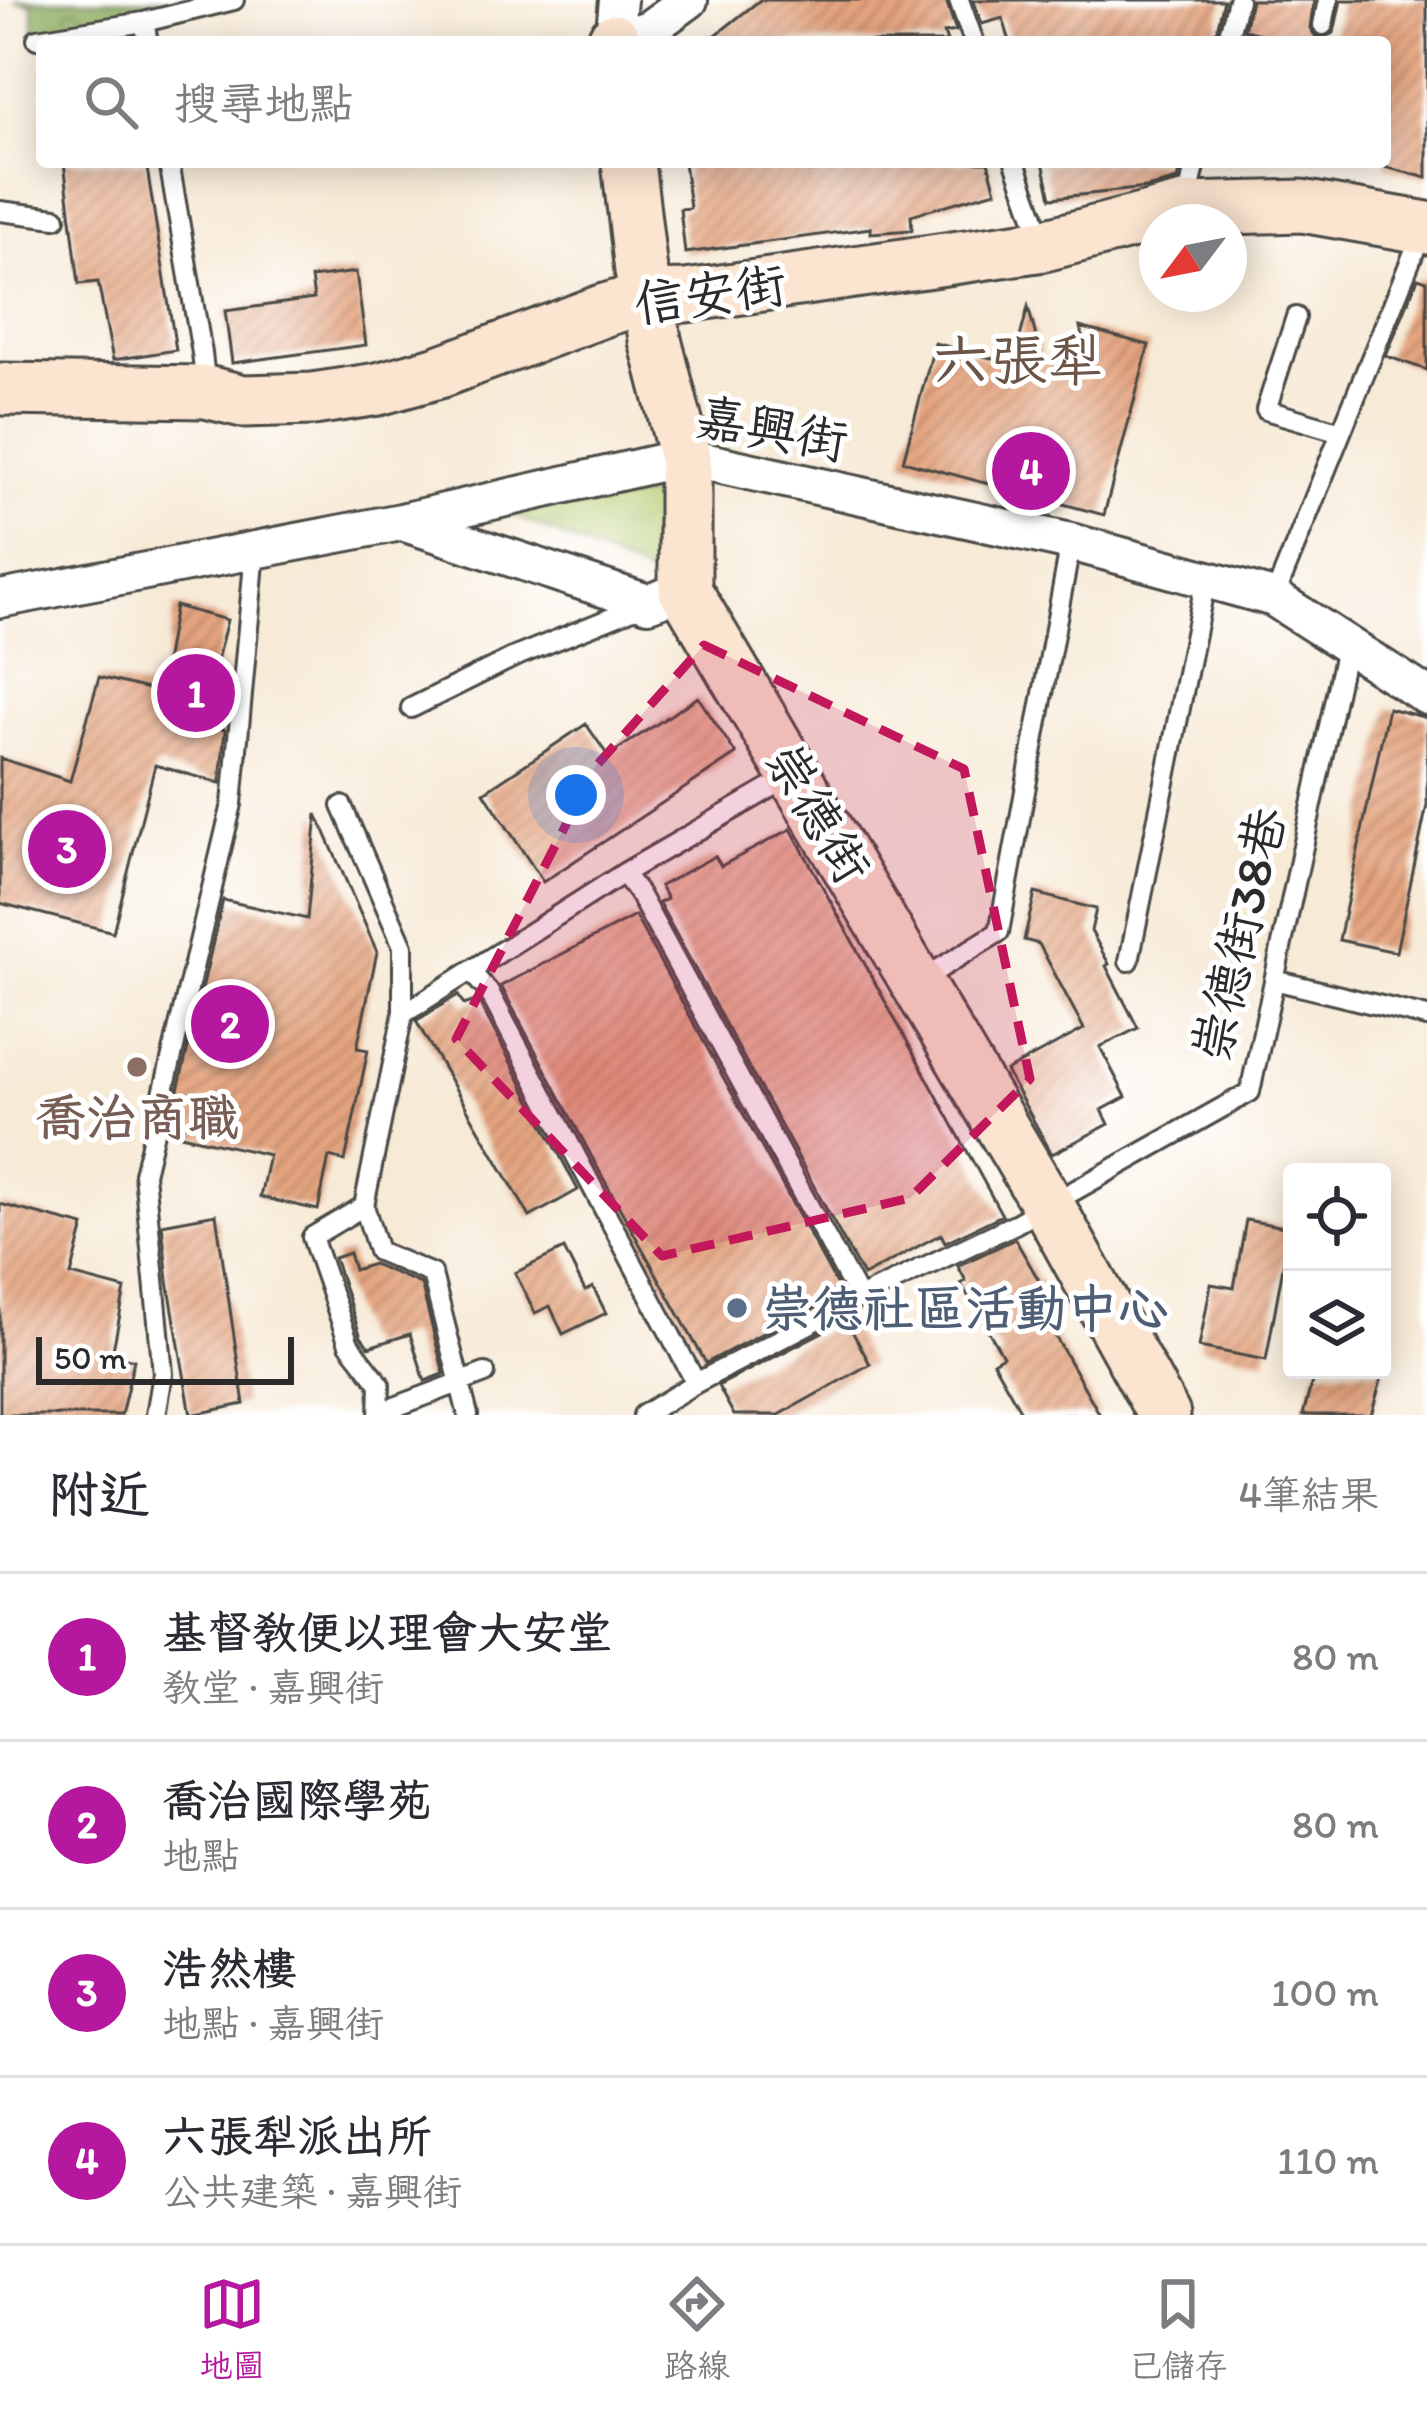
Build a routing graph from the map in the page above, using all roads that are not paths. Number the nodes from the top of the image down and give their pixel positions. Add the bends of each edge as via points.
1 (234, 0) edge
2 (689, 0) edge
3 (959, 0) edge
4 (1238, 0) edge
5 (1328, 0) edge
6 (1323, 26) dead end
7 (614, 31) edge
8 (146, 32) edge
9 (84, 36) edge
10 (972, 36) edge
11 (1229, 36) edge
12 (170, 168) edge
13 (629, 168) edge
14 (1018, 168) edge
15 (1190, 186) edge
16 (0, 211) edge
17 (56, 218) dead end
18 (1426, 227) edge
19 (1044, 245) junction
20 (649, 297) junction
21 (1296, 317) dead end
22 (0, 389) edge
23 (206, 392) junction
24 (1341, 433) junction
25 (685, 457) junction
26 (401, 521) junction
27 (1071, 542) junction
28 (255, 551) junction
29 (1206, 580) junction
30 (666, 597) junction
31 (1274, 598) junction
32 (0, 599) edge
33 (1346, 643) junction
34 (1427, 696) edge
35 (410, 708) dead end
36 (795, 774) junction
37 (341, 806) dead end
38 (624, 873) junction
39 (1130, 961) dead end
40 (471, 972) junction
41 (1274, 980) junction
42 (917, 982) junction
43 (404, 1014) junction
44 (1427, 1017) edge
45 (1048, 1205) junction
46 (364, 1206) junction
47 (860, 1298) junction
48 (484, 1373) dead end
49 (461, 1381) junction
50 (696, 1383) junction
51 (380, 1414) edge
52 (156, 1415) edge
53 (468, 1415) edge
54 (644, 1415) edge
55 (1164, 1415) edge

1 - 8 lane
2 - 7 street via 649,29
3 - 10 lane
4 - 11 lane
5 - 6 lane
8 - 9 lane
12 - 23 lane
13 - 20 street
14 - 19 lane
15 - 18 street, 信安街
15 - 19 street, 信安街
16 - 17 lane
18 - 24 lane
19 - 20 street, 信安街
20 - 23 street, 信安街 via 378,389 244,401
20 - 25 street
21 - 24 lane via 1266,410
22 - 23 street, 信安街
24 - 31 lane
25 - 26 street, 嘉興街
25 - 27 street, 嘉興街
25 - 30 street
26 - 28 street, 嘉興街
26 - 30 street
27 - 29 street, 嘉興街
27 - 42 lane via 999,932
28 - 32 street, 嘉興街
28 - 52 lane via 232,804 144,1174 163,1374
29 - 31 street, 嘉興街
29 - 39 lane
30 - 35 lane
30 - 36 street, 崇德街
31 - 33 street, 嘉興街
33 - 34 street, 嘉興街
33 - 41 lane, 崇德街38巷
36 - 38 lane
36 - 42 street, 崇德街
37 - 43 lane via 403,946
38 - 40 lane
38 - 47 lane
40 - 43 lane
40 - 50 lane via 489,992
41 - 44 lane
41 - 45 lane, 崇德街38巷 via 1250,1092
42 - 45 street, 崇德街
43 - 46 lane
45 - 47 lane, 崇德街38巷
45 - 55 street, 崇德街
46 - 49 lane via 378,1252 432,1274
46 - 51 lane via 312,1237 349,1344 380,1384
47 - 50 lane, 崇德街38巷
48 - 49 lane
49 - 51 lane
49 - 53 lane
50 - 54 lane, 崇德街38巷

